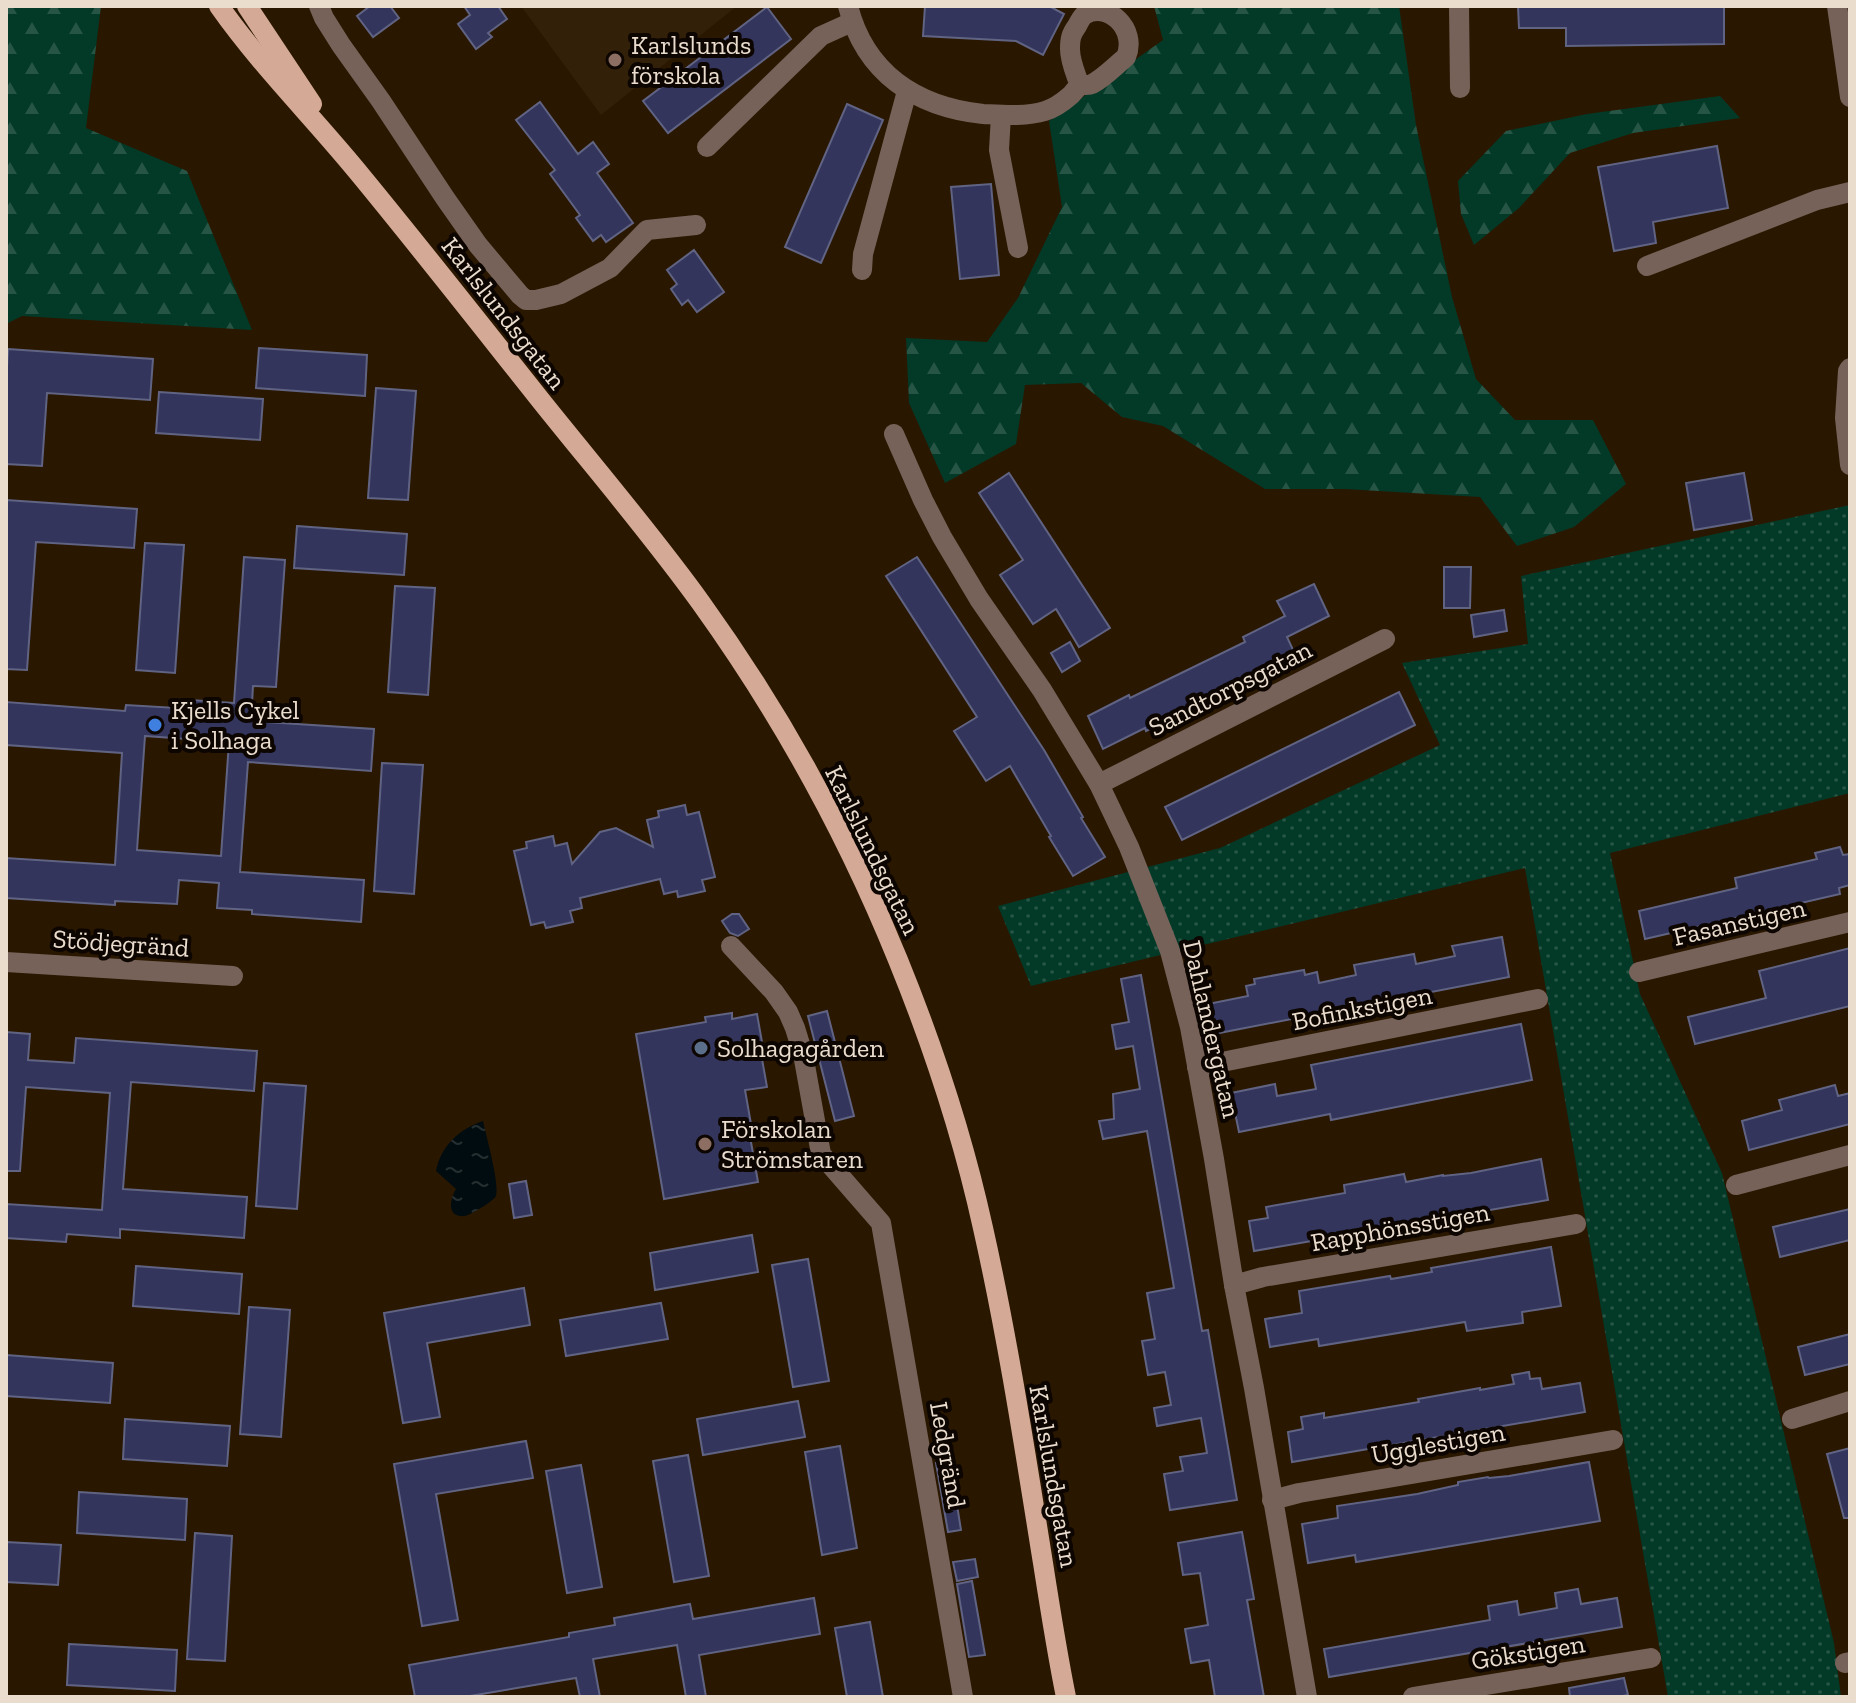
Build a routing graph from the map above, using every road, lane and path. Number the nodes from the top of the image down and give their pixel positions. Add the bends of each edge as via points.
1 (219, 6) edge
2 (247, 6) edge
3 (319, 6) edge
4 (1459, 6) edge
5 (1837, 6) edge
6 (850, 14) edge
7 (1080, 86) dead end
8 (1460, 88) dead end
9 (907, 91) junction
10 (1850, 97) edge
11 (1001, 115) junction
12 (707, 147) dead end
13 (357, 171) junction
14 (1850, 192) edge
15 (696, 225) dead end
16 (1018, 248) dead end
17 (1647, 266) dead end
18 (862, 270) dead end
19 (1850, 368) edge
20 (894, 434) dead end
21 (1850, 465) edge
22 (1385, 639) dead end
23 (1099, 784) junction
24 (1850, 922) edge
25 (731, 946) dead end
26 (6, 962) edge
27 (1639, 972) dead end
28 (233, 976) dead end
29 (1538, 999) dead end
30 (1197, 1067) junction
31 (1850, 1155) edge
32 (1736, 1185) dead end
33 (1576, 1224) dead end
34 (1234, 1285) junction
35 (1850, 1401) edge
36 (1792, 1419) dead end
37 (1613, 1440) dead end
38 (1272, 1500) junction
39 (1651, 1658) dead end
40 (1064, 1691) edge
41 (963, 1697) edge
42 (1307, 1697) edge
43 (1413, 1697) edge

1 - 13 main road, Karlslundsgatan
2 - 13 main road, Karlslundsgatan
3 - 15 street via 461,222 526,300 561,294 610,268 647,230
4 - 8 street
5 - 10 street
6 - 9 street via 861,43
6 - 12 street
7 - 11 street via 1058,106
9 - 11 street via 965,112
9 - 18 street
11 - 16 street via 1000,160
13 - 40 main road, Karlslundsgatan via 701,603 800,759 874,903 959,1132 983,1227
14 - 17 street
19 - 21 street via 1845,418
20 - 23 street, Dahlandergatan via 942,537
22 - 23 street, Sandtorpsgatan
23 - 30 street, Dahlandergatan via 1170,951
24 - 27 street, Fasanstigen
25 - 41 street, Ledgränd via 792,1020 821,1154 881,1223
26 - 28 street, Stödjegränd
29 - 30 street, Bofinkstigen
30 - 34 street, Dahlandergatan
31 - 32 street
33 - 34 street, Rapphönsstigen
34 - 38 street, Dahlandergatan
35 - 36 street
37 - 38 street, Ugglestigen
38 - 42 street, Dahlandergatan
39 - 43 street, Gökstigen

